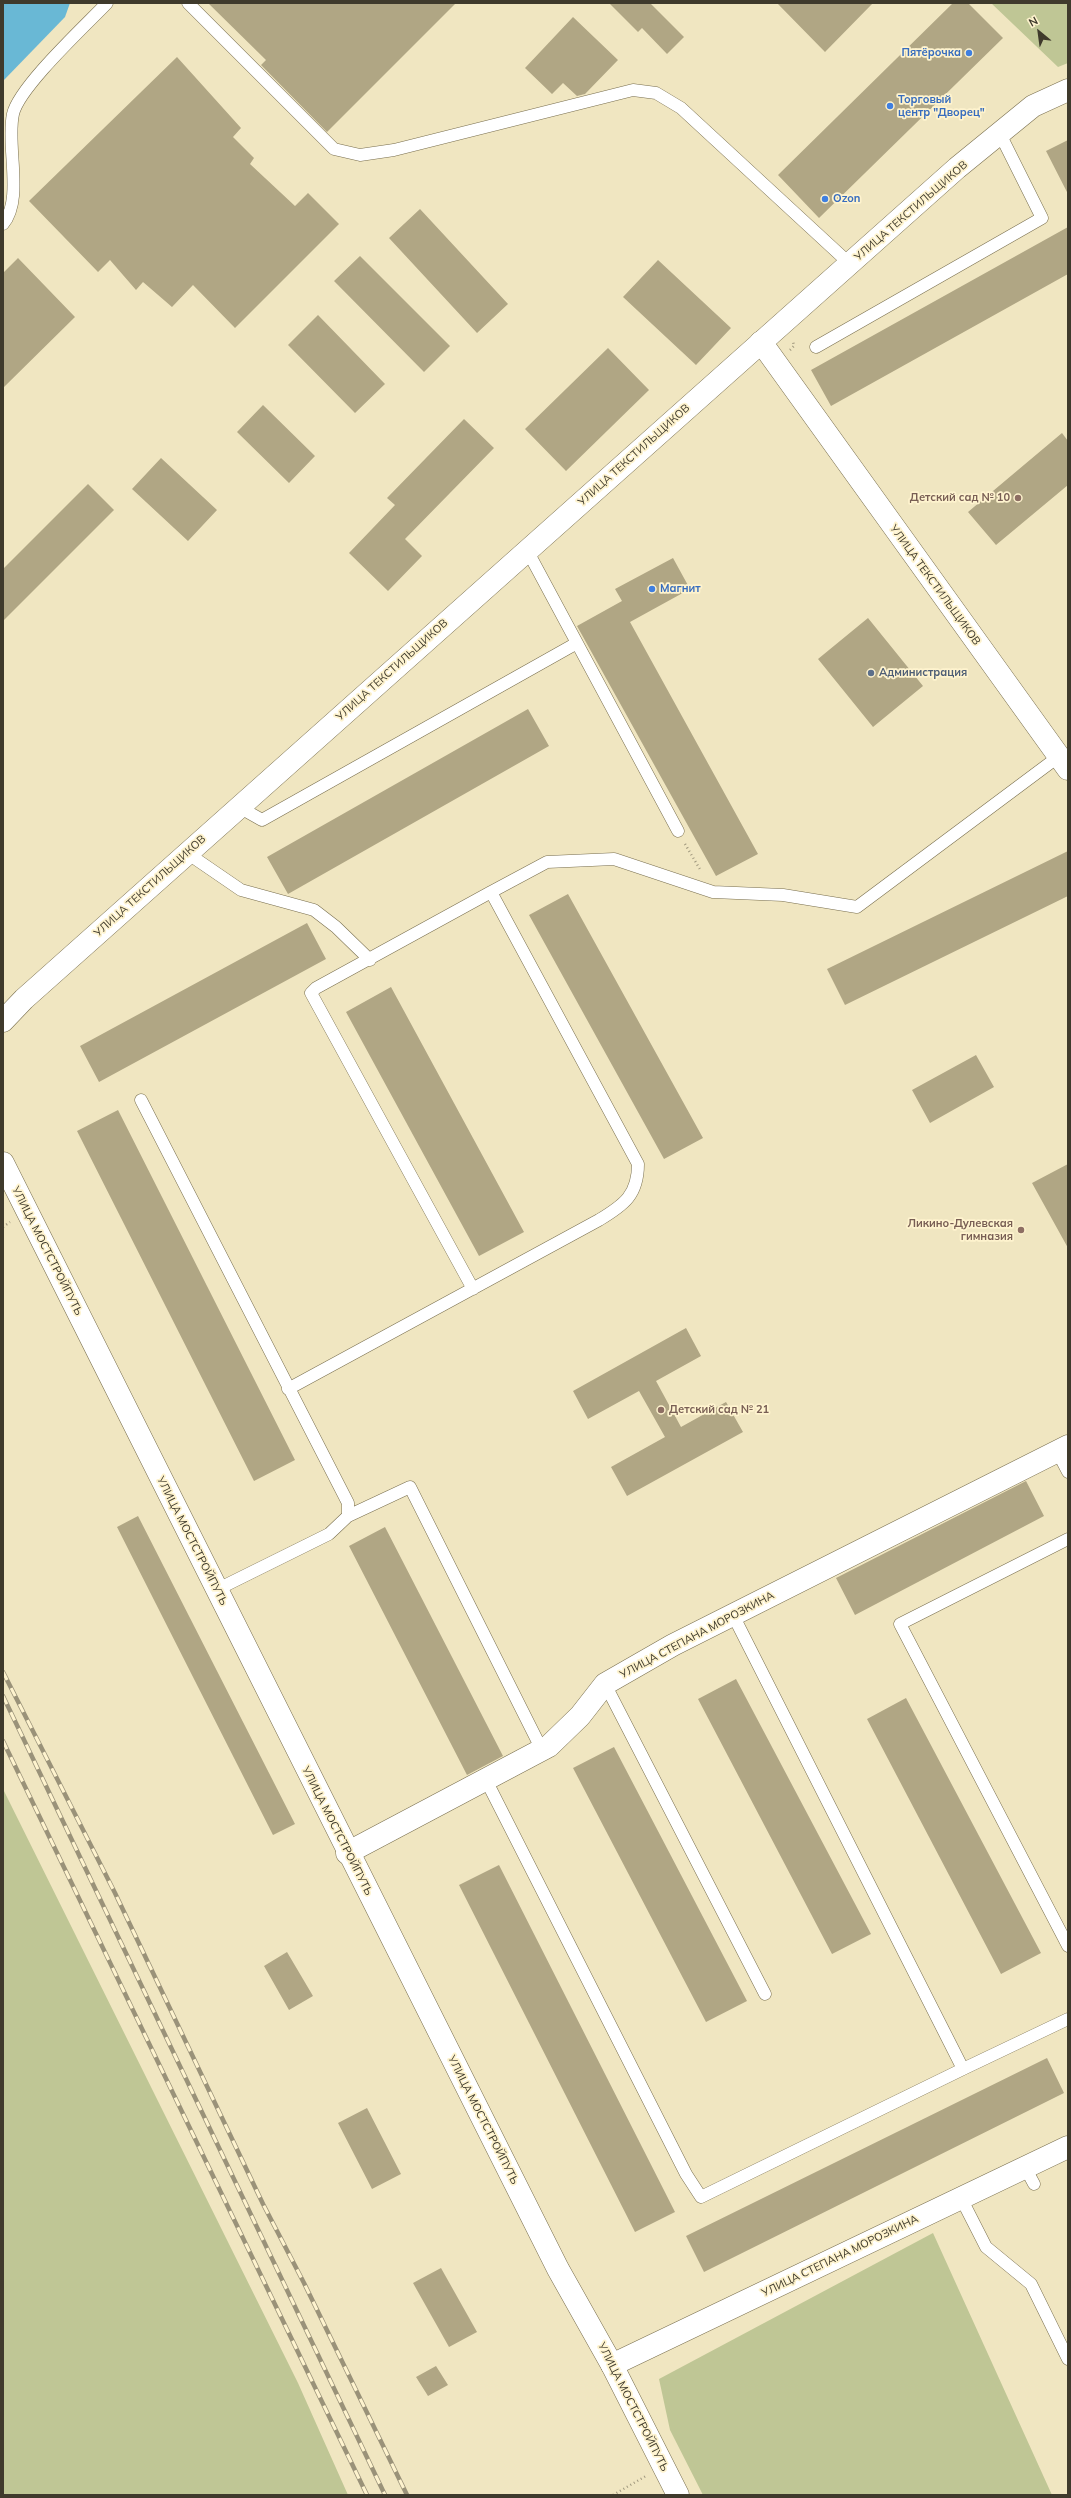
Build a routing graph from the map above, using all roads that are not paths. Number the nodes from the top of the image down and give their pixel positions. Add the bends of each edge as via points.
1 (107, 3) edge
2 (188, 3) edge
3 (1068, 90) edge
4 (1000, 134) junction
5 (3, 224) edge
6 (850, 264) junction
7 (761, 342) junction
8 (816, 347) dead end
9 (527, 550) junction
10 (576, 643) junction
11 (1063, 763) edge
12 (239, 807) junction
13 (678, 831) road end
14 (187, 853) junction
15 (491, 892) junction
16 (370, 960) junction
17 (3, 1021) edge
18 (141, 1100) dead end
19 (3, 1163) edge
20 (473, 1289) junction
21 (288, 1389) junction
22 (1063, 1449) edge
23 (1068, 1472) edge
24 (348, 1516) junction
25 (1068, 1539) edge
26 (216, 1590) junction
27 (733, 1615) junction
28 (605, 1684) junction
29 (542, 1750) junction
30 (486, 1780) junction
31 (348, 1853) junction
32 (1068, 1946) edge
33 (765, 1994) dead end
34 (1068, 2019) edge
35 (963, 2069) junction
36 (1068, 2147) edge
37 (961, 2198) junction
38 (1068, 2359) edge
39 (612, 2365) junction
40 (678, 2495) edge

1 - 5 lane via 22,93 13,114 13,188 10,217
2 - 6 lane via 334,149 360,155 394,150 633,90 656,93 681,108
3 - 4 street, УЛИЦА ТЕКСТИЛЬЩИКОВ via 1034,106
4 - 6 street, УЛИЦА ТЕКСТИЛЬЩИКОВ via 957,168
4 - 8 lane via 1042,218
6 - 7 street, УЛИЦА ТЕКСТИЛЬЩИКОВ
7 - 9 street, УЛИЦА ТЕКСТИЛЬЩИКОВ
7 - 11 street, УЛИЦА ТЕКСТИЛЬЩИКОВ
9 - 10 lane
9 - 12 street, УЛИЦА ТЕКСТИЛЬЩИКОВ
10 - 12 lane via 262,820
10 - 13 lane
11 - 15 lane via 857,908 783,895 713,892 614,859 547,862
12 - 14 street, УЛИЦА ТЕКСТИЛЬЩИКОВ
14 - 16 lane via 241,890 314,910
14 - 17 street, УЛИЦА ТЕКСТИЛЬЩИКОВ via 24,998
15 - 16 lane
15 - 20 lane via 638,1164 638,1180 631,1195 620,1208
16 - 20 lane via 316,988 312,993 313,999
18 - 21 lane
19 - 26 street, УЛИЦА МОСТСТРОЙПУТЬ
20 - 21 lane
21 - 24 lane via 348,1503
22 - 23 lane
22 - 27 street, УЛИЦА СТЕПАНА МОРОЗКИНА
24 - 26 lane via 329,1534
24 - 29 lane via 410,1487
25 - 32 lane via 900,1624
26 - 31 street, УЛИЦА МОСТСТРОЙПУТЬ
27 - 28 street, УЛИЦА СТЕПАНА МОРОЗКИНА via 673,1645
27 - 35 lane
28 - 29 street, УЛИЦА СТЕПАНА МОРОЗКИНА via 580,1716 550,1746
28 - 33 lane
29 - 30 street, УЛИЦА СТЕПАНА МОРОЗКИНА
30 - 31 street, УЛИЦА СТЕПАНА МОРОЗКИНА
30 - 35 lane via 679,2160 701,2197
31 - 39 street, УЛИЦА МОСТСТРОЙПУТЬ via 558,2269
34 - 35 lane
36 - 37 street, УЛИЦА СТЕПАНА МОРОЗКИНА via 1030,2176
37 - 38 lane via 986,2247 1031,2284
37 - 39 street, УЛИЦА СТЕПАНА МОРОЗКИНА
39 - 40 street, УЛИЦА МОСТСТРОЙПУТЬ

